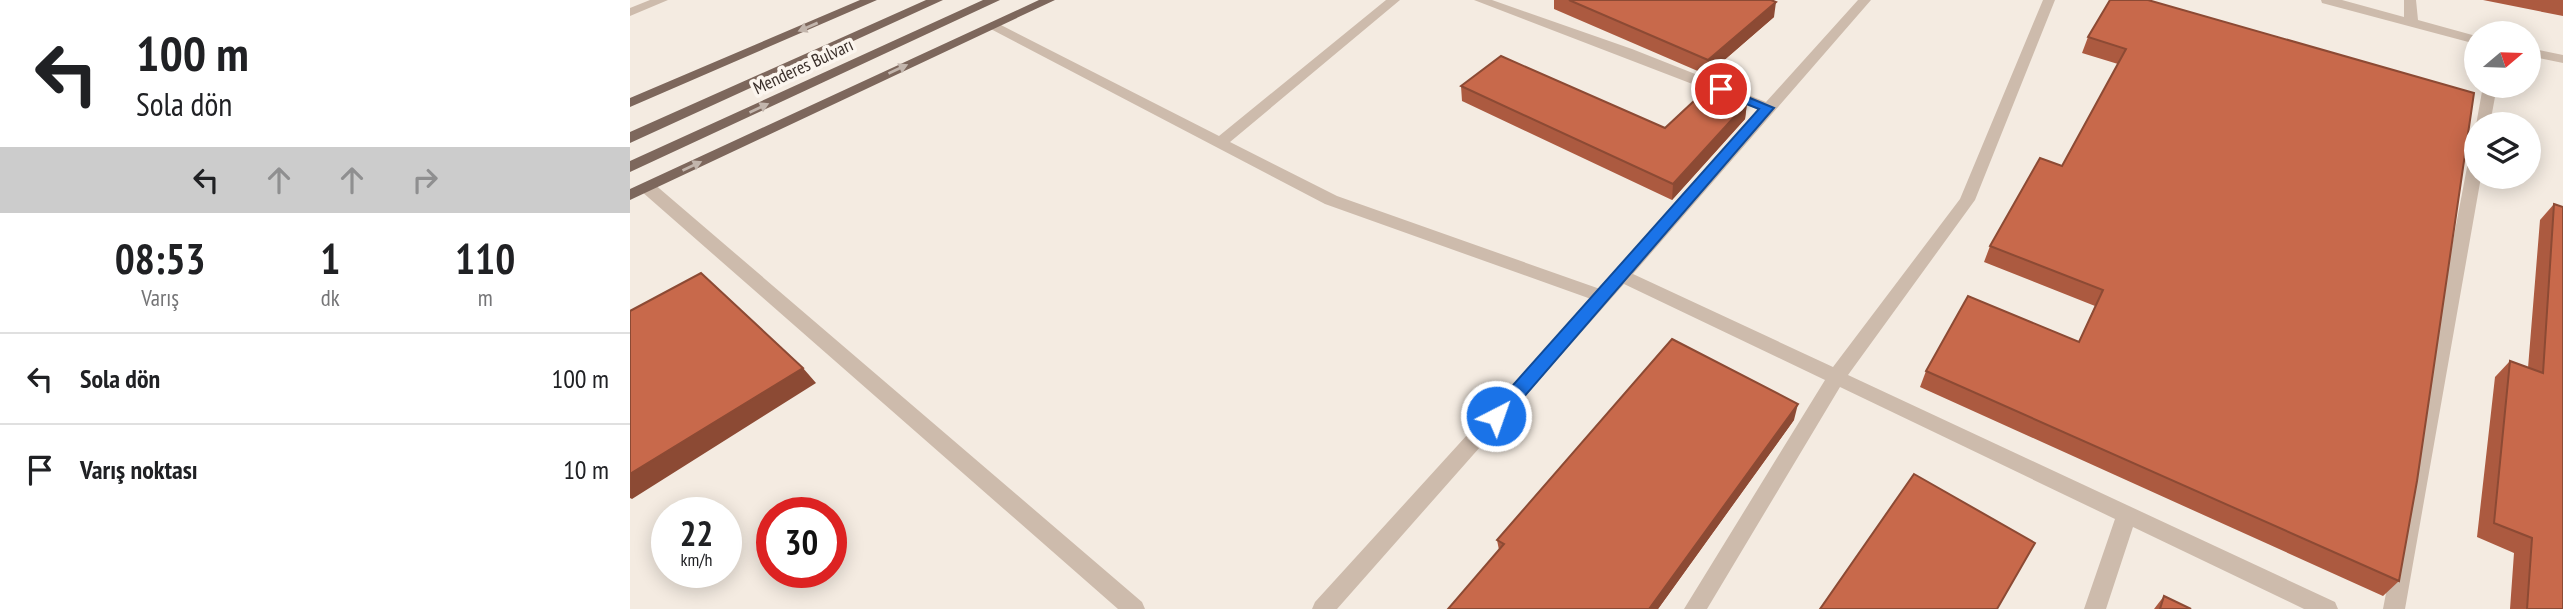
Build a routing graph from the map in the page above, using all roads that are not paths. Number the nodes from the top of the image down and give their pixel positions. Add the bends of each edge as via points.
1 (662, 0) edge
2 (871, 0) edge
3 (937, 0) edge
4 (994, 0) edge
5 (1049, 0) edge
6 (1394, 0) edge
7 (1480, 0) edge
8 (1531, 0) edge
9 (1865, 0) edge
10 (2049, 0) edge
11 (2327, 0) edge
12 (2410, 0) edge
13 (1514, 11) junction
14 (630, 12) edge
15 (2410, 22) junction
16 (992, 26) junction
17 (2464, 37) edge
18 (2541, 54) edge
19 (2563, 59) edge
20 (630, 103) edge
21 (1768, 108) junction
22 (630, 138) edge
23 (1220, 143) junction
24 (630, 167) edge
25 (2471, 189) edge
26 (638, 191) edge
27 (1620, 275) junction
28 (1602, 296) junction
29 (1837, 376) junction
30 (2127, 514) junction
31 (1134, 609) edge
32 (1323, 609) edge
33 (1695, 609) edge
34 (2095, 609) edge
35 (2327, 609) edge
36 (2393, 609) edge

1 - 14 street
2 -> 20 main road
3 - 22 main road, Menderes Bulvarı
24 -> 4 main road, Menderes Bulvarı
5 - 16 main road
6 - 23 street
7 - 13 street
8 - 13 street
9 - 21 street
10 - 29 street via 1967,200
11 - 15 street
12 - 15 street
13 - 21 street
15 - 17 street
16 - 23 street
26 -> 16 main road
18 - 19 street
21 - 27 street
23 - 28 street via 1331,200
25 - 36 street
26 - 31 street
27 - 28 street
27 - 29 street
28 - 32 street
29 - 30 street
29 - 33 street
30 - 34 street
30 - 35 street

